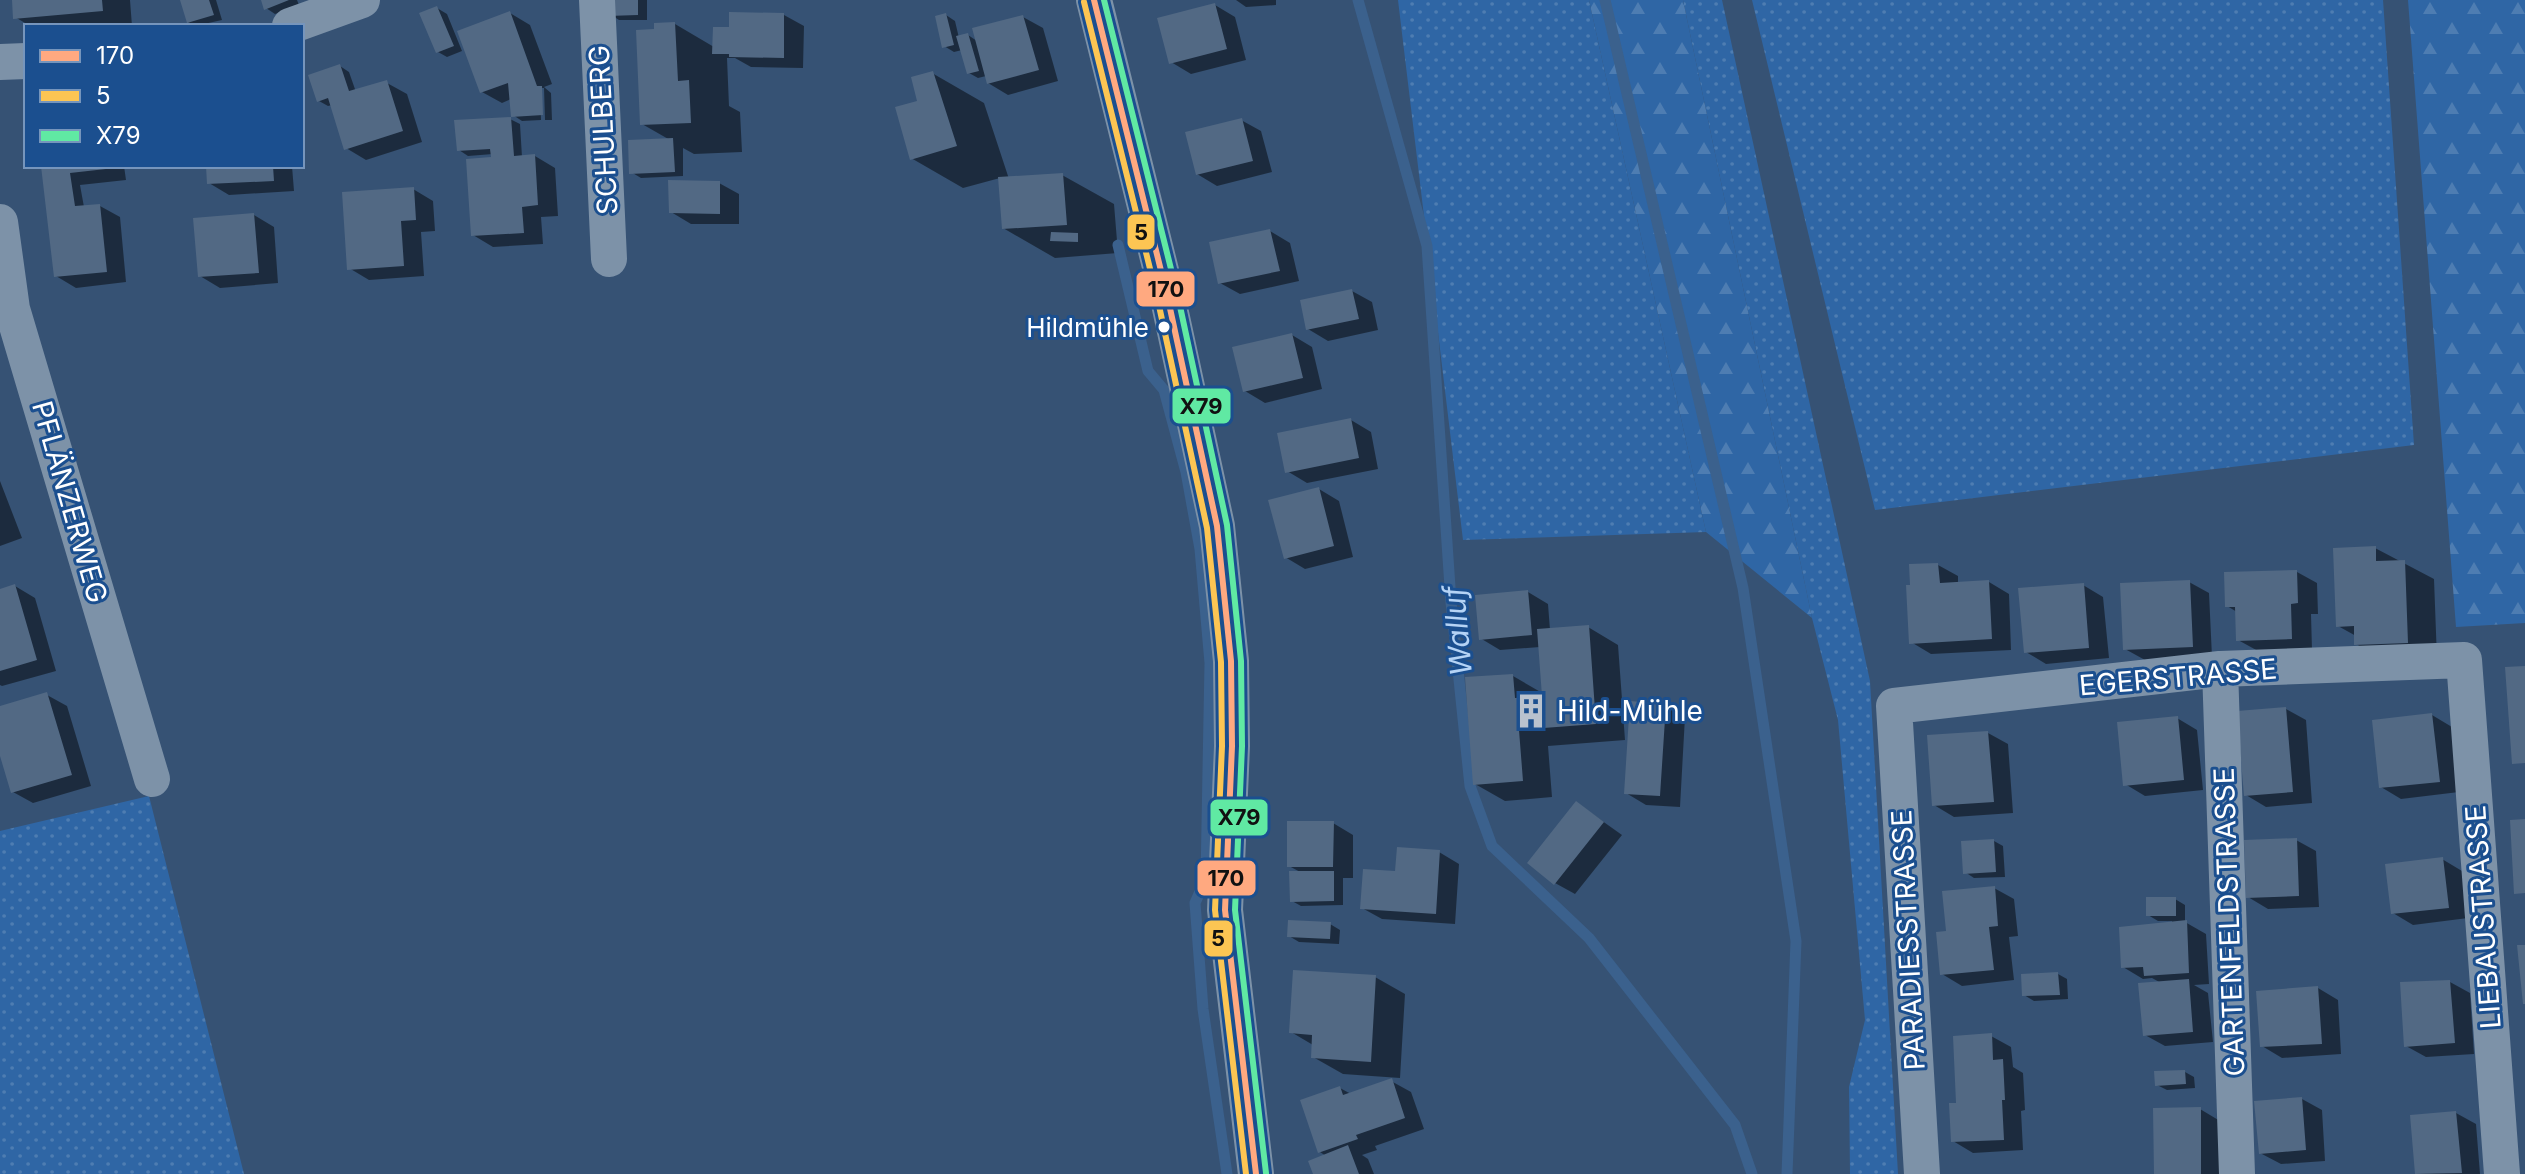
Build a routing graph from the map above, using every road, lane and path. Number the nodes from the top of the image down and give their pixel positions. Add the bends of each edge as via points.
1 (362, 0) edge
2 (597, 0) edge
3 (1094, 0) edge
4 (302, 15) edge
5 (24, 61) edge
6 (0, 62) edge
7 (0, 222) edge
8 (609, 259) dead end
9 (6, 311) edge
10 (2464, 660) joint
11 (2220, 669) junction
12 (1894, 706) joint
13 (152, 779) dead end
14 (1256, 1174) edge
15 (1922, 1174) edge
16 (2237, 1174) edge
17 (2502, 1174) edge

1 - 4 street
2 - 8 street, SCHULBERG
3 - 14 street via 1217,526 1231,661 1225,910
5 - 6 street
7 - 9 street, PFLÄNZERWEG
9 - 13 street, PFLÄNZERWEG
10 - 11 street, EGERSTRASSE
10 - 17 street, LIEBAUSTRASSE
11 - 12 street, EGERSTRASSE
11 - 16 street, GARTENFELDSTRASSE
12 - 15 street, PARADIESSTRASSE

